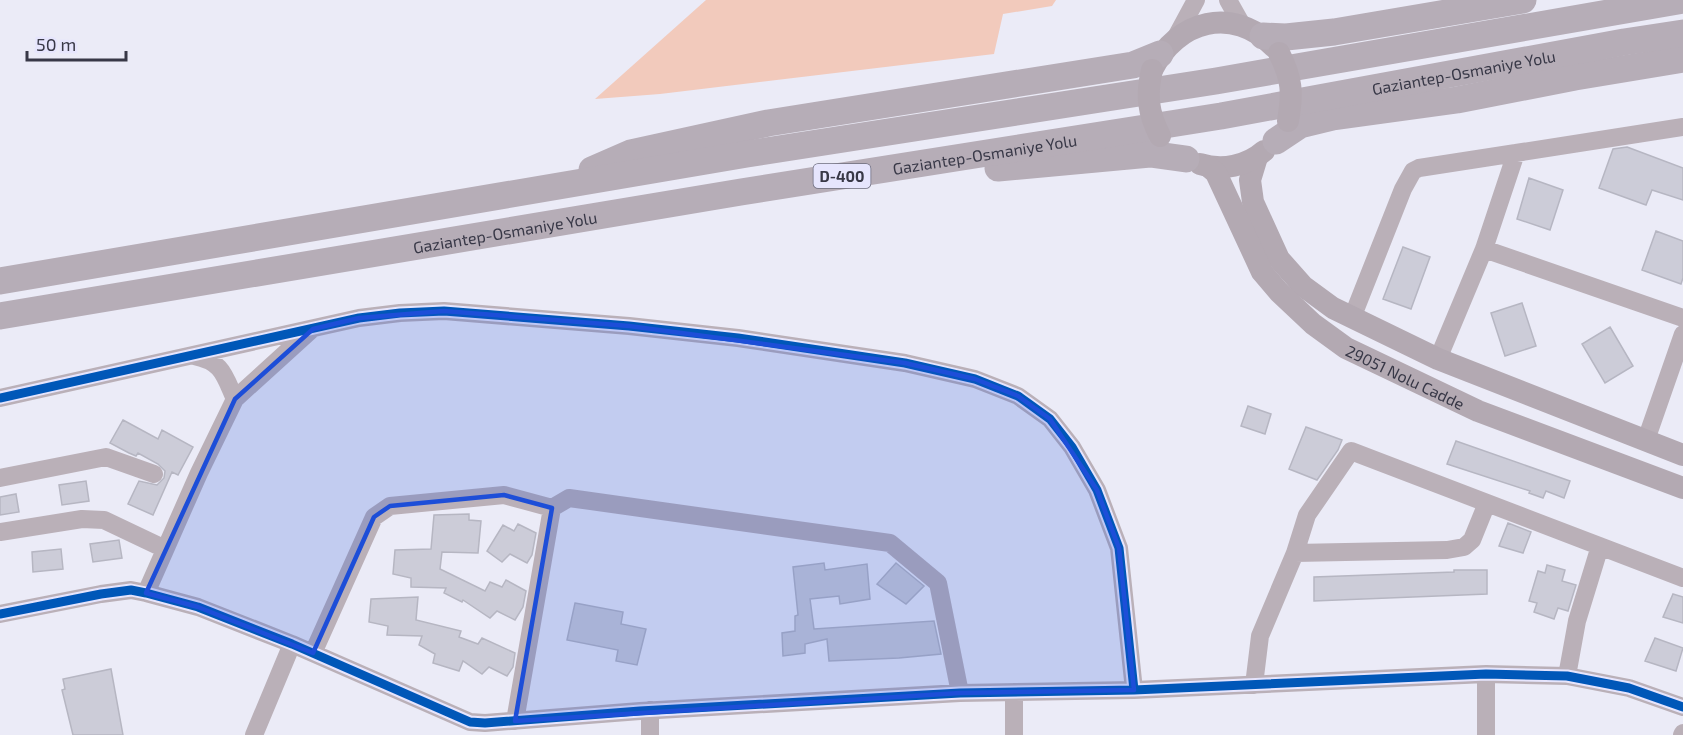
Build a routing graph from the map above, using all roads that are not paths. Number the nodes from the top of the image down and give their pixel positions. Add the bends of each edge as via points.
1 (1196, 0) edge
2 (1228, 0) edge
3 (1523, 0) edge
4 (1683, 0) edge
5 (1683, 33) edge
6 (1261, 38) junction
7 (1162, 54) junction
8 (1683, 59) edge
9 (1683, 127) edge
10 (1273, 140) junction
11 (1516, 153) junction
12 (1198, 163) junction
13 (549, 188) junction
14 (519, 229) junction
15 (1484, 249) junction
16 (0, 281) edge
17 (0, 316) edge
18 (1352, 318) junction
19 (1683, 318) edge
20 (313, 329) junction
21 (1683, 334) edge
22 (194, 356) junction
23 (1438, 359) junction
24 (0, 398) edge
25 (235, 399) junction
26 (1646, 440) junction
27 (1683, 455) edge
28 (154, 474) dead end
29 (0, 478) edge
30 (1683, 488) edge
31 (1487, 503) junction
32 (552, 508) junction
33 (0, 532) edge
34 (1600, 546) junction
35 (165, 549) junction
36 (1294, 553) junction
37 (1683, 578) edge
38 (146, 593) junction
39 (0, 614) edge
40 (292, 644) junction
41 (314, 653) junction
42 (1486, 674) junction
43 (1567, 676) junction
44 (1254, 685) junction
45 (1134, 690) junction
46 (1014, 692) junction
47 (960, 693) junction
48 (1683, 707) edge
49 (650, 710) junction
50 (515, 721) junction
51 (482, 729) edge
52 (254, 735) edge
53 (650, 735) edge
54 (1014, 735) edge
55 (1486, 735) edge

1 - 7 street
2 - 6 street
3 - 6 highway via 1334,32
4 - 13 highway, Gaziantep-Osmaniye Yolu / D-400 via 1216,81
5 - 14 highway, Gaziantep-Osmaniye Yolu / D-400 via 1210,117
6 - 7 main road via 1219,22 1196,26
6 - 10 main road, bridge via 1290,74 1292,97
7 - 12 main road, bridge via 1148,87 1152,121 1172,149
7 - 13 highway via 1133,65 768,123 631,153
8 - 10 highway via 1457,100 1333,117 1300,125
9 - 11 street
10 - 12 main road via 1234,166
10 - 18 main road, 29051 Nolu Cadde via 1250,180 1253,202 1279,259 1303,286
11 - 15 street
11 - 18 street via 1413,171
12 - 14 highway via 1150,154 994,168 585,236
12 - 30 main road, 29051 Nolu Cadde via 1216,173 1262,272 1313,324 1346,348 1478,411
13 - 16 highway, Gaziantep-Osmaniye Yolu / D-400
14 - 17 highway, Gaziantep-Osmaniye Yolu / D-400
15 - 19 street
15 - 23 street
18 - 23 main road, 29051 Nolu Cadde
20 - 22 street
20 - 25 street
20 - 45 street via 369,317 444,311 629,326 905,363 975,379 1018,396 1050,419 1097,490 1119,548
21 - 26 street
22 - 24 street
22 - 25 street via 209,359 219,367
23 - 26 main road, 29051 Nolu Cadde
25 - 35 street
26 - 27 main road, 29051 Nolu Cadde
28 - 29 street via 106,457
31 - 34 street
31 - 36 street via 1472,540 1464,548
31 - 36 street via 1351,450 1306,515
32 - 41 street via 504,495 390,506 374,517
32 - 47 street via 568,498 890,543 938,583
32 - 50 street
33 - 35 street via 82,519 104,520
34 - 37 street
34 - 43 street via 1577,621
35 - 38 street
36 - 44 street via 1260,636
38 - 39 street via 131,590 101,594
38 - 40 street
40 - 41 street
40 - 52 street
41 - 51 street
42 - 43 street
42 - 44 street
42 - 55 street
43 - 48 street via 1629,688
44 - 45 street
45 - 46 street
46 - 47 street
46 - 54 street
47 - 49 street
49 - 50 street
49 - 53 street
50 - 51 street

